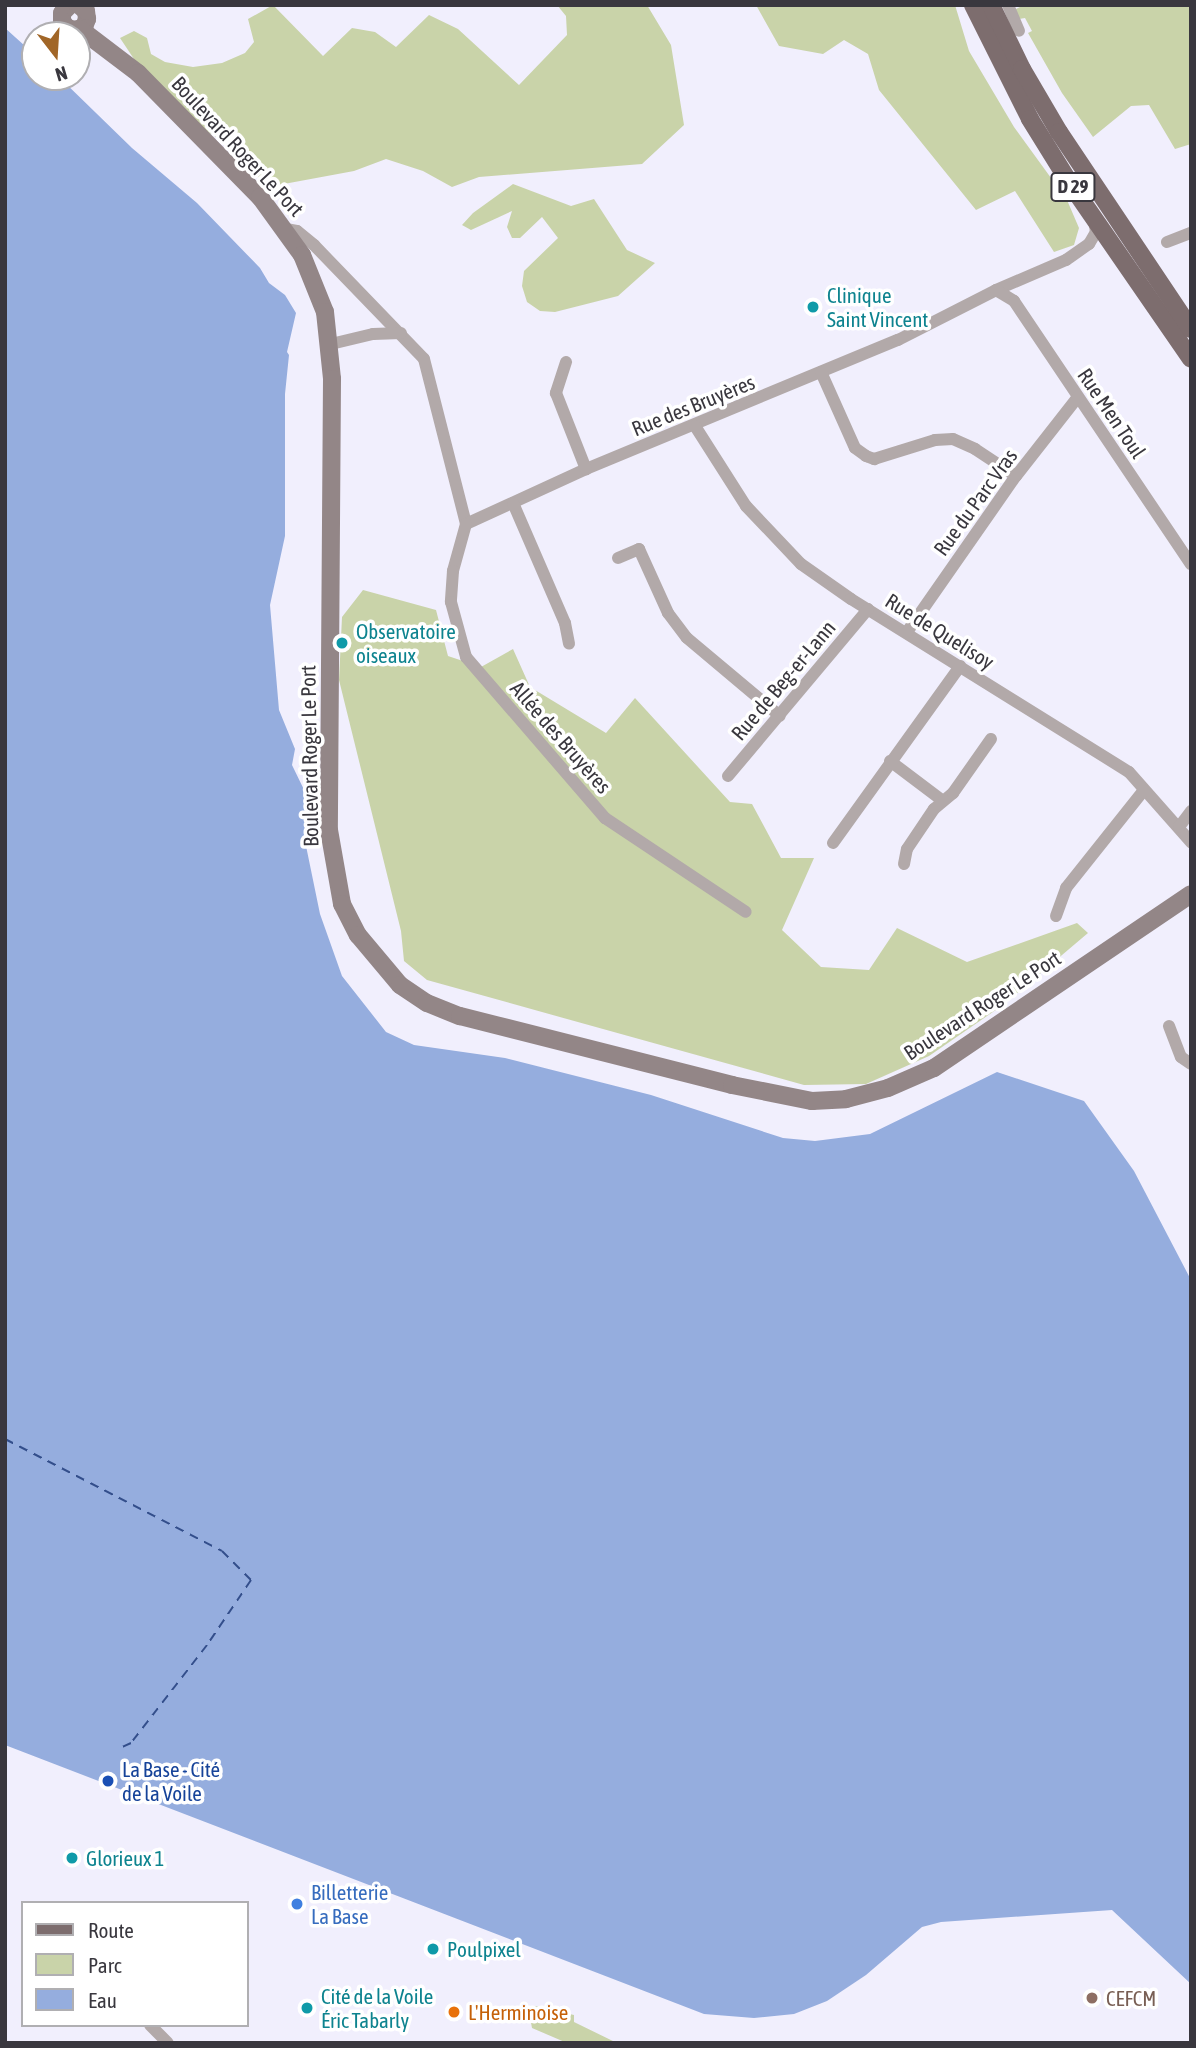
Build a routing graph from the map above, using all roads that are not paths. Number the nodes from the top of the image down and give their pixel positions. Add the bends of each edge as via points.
1 (973, 5) edge
2 (991, 5) edge
3 (1008, 5) edge
4 (73, 7) edge
5 (1019, 32) dead end
6 (1093, 216) junction
7 (286, 229) junction
8 (1191, 233) edge
9 (1167, 242) dead end
10 (996, 290) junction
11 (1191, 329) edge
12 (401, 333) junction
13 (331, 344) junction
14 (1191, 359) edge
15 (566, 362) dead end
16 (821, 372) junction
17 (1078, 397) junction
18 (695, 426) junction
19 (586, 469) junction
20 (1016, 476) junction
21 (513, 503) junction
22 (466, 523) junction
23 (618, 558) dead end
24 (1191, 564) edge
25 (868, 609) junction
26 (907, 632) junction
27 (569, 644) dead end
28 (960, 666) junction
29 (780, 716) junction
30 (991, 739) dead end
31 (890, 761) junction
32 (728, 776) dead end
33 (1144, 790) junction
34 (943, 801) junction
35 (1191, 811) edge
36 (1179, 827) junction
37 (1191, 842) edge
38 (833, 843) dead end
39 (904, 864) dead end
40 (1191, 894) edge
41 (746, 912) dead end
42 (1056, 916) dead end
43 (1169, 1026) dead end
44 (1191, 1064) edge
45 (152, 2027) edge
46 (168, 2043) edge

1 - 6 main road, D 29 via 1030,119
2 - 11 main road, D 29 via 1059,132
3 - 5 street
4 - 7 street, Boulevard Roger Le Port via 88,19 80,29 138,73
6 - 10 street, Rue des Bruyères via 1096,232 1079,254
6 - 14 main road, D 29
7 - 12 street via 297,231 314,245
7 - 13 street, Boulevard Roger Le Port via 311,275
8 - 9 street
10 - 16 street, Rue des Bruyères via 898,340
10 - 17 street, Rue Men Toul via 1014,302
12 - 13 street
12 - 22 street via 424,359
13 - 40 street, Boulevard Roger Le Port via 330,830 336,877 342,904 358,934 400,985 427,1003 460,1016 732,1085 811,1101 846,1099 888,1088 934,1068
15 - 19 street via 556,393
16 - 18 street, Rue des Bruyères
16 - 20 street via 855,448 866,456 874,460 935,440 953,439
17 - 20 street, Rue du Parc Vras
17 - 24 street, Rue Men Toul
18 - 19 street, Rue des Bruyères
18 - 25 street, Rue de Quelisoy via 746,506 778,543
19 - 21 street, Rue des Bruyères
20 - 26 street, Rue du Parc Vras
21 - 22 street, Rue des Bruyères
21 - 27 street via 565,623
22 - 41 street, Allée des Bruyères via 453,571 451,602 466,657 605,818
23 - 29 street via 639,549 668,614 687,638
25 - 26 street, Rue de Quelisoy
25 - 29 street, Rue de Beg-er-Lann
26 - 28 street, Rue de Quelisoy
28 - 31 street
28 - 33 street, Rue de Quelisoy via 1097,750 1129,772
29 - 32 street, Rue de Beg-er-Lann
30 - 34 street
31 - 34 street
31 - 38 street
33 - 36 street, Rue de Quelisoy
33 - 42 street via 1066,888
34 - 39 street via 907,849
35 - 36 street
36 - 37 street, Rue de Quelisoy
43 - 44 street via 1181,1057
45 - 46 street

